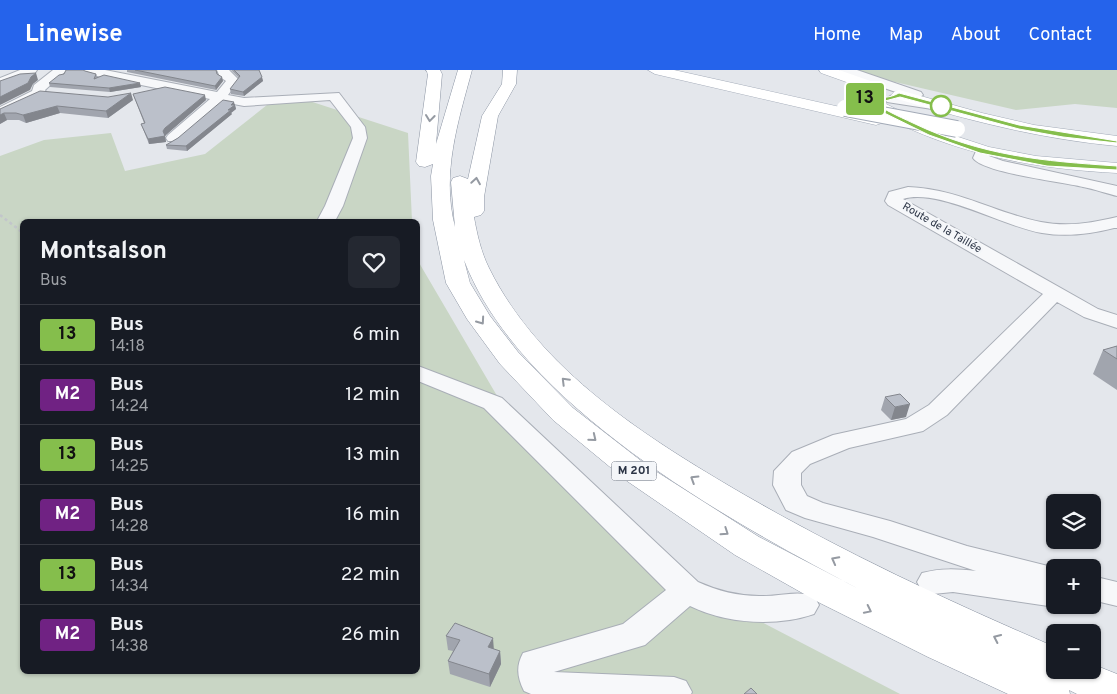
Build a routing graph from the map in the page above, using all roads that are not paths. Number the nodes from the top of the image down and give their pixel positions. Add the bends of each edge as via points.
1 (31, 70) edge
2 (61, 70) edge
3 (86, 70) edge
4 (223, 70) edge
5 (433, 70) edge
6 (510, 70) edge
7 (655, 70) edge
8 (679, 70) edge
9 (826, 70) edge
10 (106, 72) edge
11 (469, 72) edge
12 (844, 73) edge
13 (0, 83) edge
14 (174, 87) junction
15 (857, 90) junction
16 (140, 93) edge
17 (820, 93) dead end
18 (219, 98) junction
19 (890, 101) junction
20 (926, 102) junction
21 (0, 112) edge
22 (1030, 129) junction
23 (952, 131) junction
24 (172, 138) dead end
25 (1114, 148) edge
26 (982, 152) junction
27 (1117, 168) edge
28 (1117, 191) edge
29 (327, 219) edge
30 (1117, 222) edge
31 (458, 283) junction
32 (1055, 293) junction
33 (1117, 322) edge
34 (520, 333) junction
35 (420, 374) edge
36 (1046, 577) edge
37 (933, 582) dead end
38 (1101, 590) edge
39 (687, 591) junction
40 (1046, 594) edge
41 (1117, 594) edge
42 (1101, 602) edge
43 (803, 604) dead end
44 (1117, 604) edge
45 (1046, 661) edge
46 (1086, 679) edge
47 (674, 692) dead end
48 (1117, 693) edge
49 (1050, 694) edge

1 - 13 street
2 - 21 street via 39,88 38,91 45,93
3 - 10 street
4 - 18 street via 233,80
5 -> 31 main road via 424,176 427,220
34 -> 6 main road via 485,259 475,221 474,196 490,116 509,84
7 - 23 main road via 898,124
8 - 17 main road
8 - 23 main road, bridge
9 - 12 main road
10 - 14 street
11 - 31 main road, M 201 via 445,139 440,176 443,220
11 - 34 main road, M 201 via 459,175 462,218 477,266
12 - 15 main road via 855,83
12 - 20 street via 897,87
14 - 16 street
14 - 18 street
15 - 19 main road via 876,107
15 - 19 main road via 890,89
18 - 24 street
18 - 29 street via 244,102 334,96 358,127 360,138
19 - 20 main road
19 - 22 street via 933,105 991,123
19 - 26 main road via 931,134
20 - 22 main road
22 - 25 main road
23 - 25 main road
26 - 27 main road via 1047,164
26 - 28 street via 981,158 1002,166
30 - 32 street, Route de la Taillée via 1083,228 1041,228 935,194 901,192 895,196 894,201
31 -> 49 main road, M 201 via 479,319 509,358 563,414 638,474 747,546 833,593
32 - 33 street, Route de la Taillée via 1091,313
32 - 36 street via 938,410 914,425 842,441 801,458 788,471 787,485 796,503 815,511 880,528 964,557
45 -> 34 main road, M 201 via 856,572 769,525 661,459 587,402
35 - 39 street via 493,402
37 - 40 street via 953,580
38 - 41 street
39 - 43 street via 715,604 760,609
39 - 47 street via 633,635 535,663 536,680 555,688
42 - 44 street
46 - 48 main road

